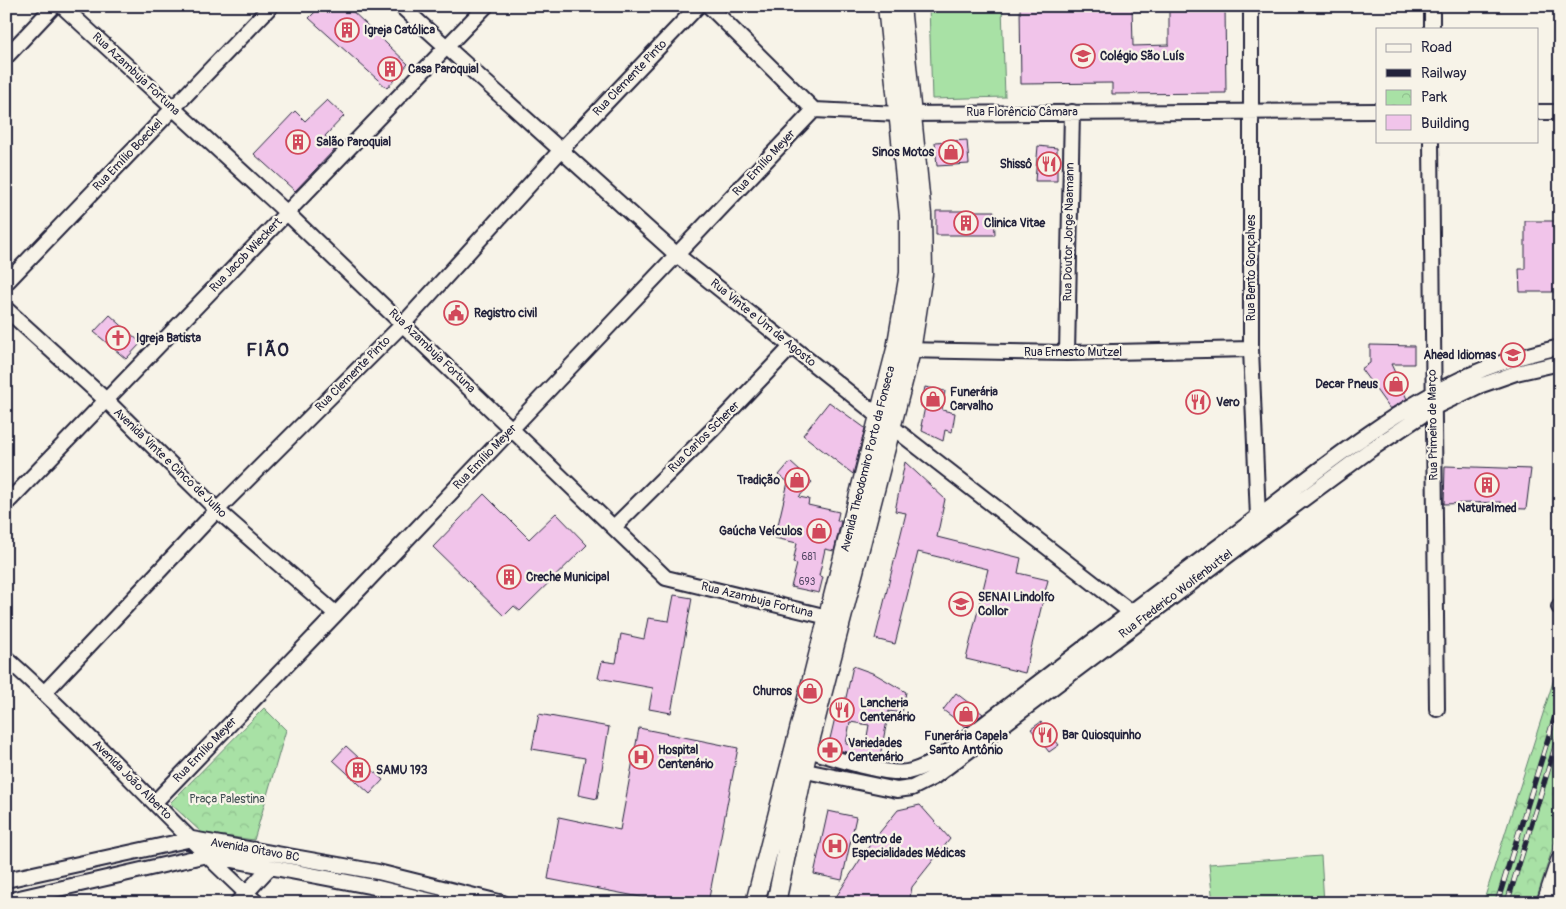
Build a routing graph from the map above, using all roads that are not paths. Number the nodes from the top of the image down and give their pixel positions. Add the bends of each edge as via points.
1 (54, 6) edge
2 (62, 6) edge
3 (271, 6) edge
4 (401, 6) edge
5 (486, 6) edge
6 (698, 6) edge
7 (709, 6) edge
8 (887, 6) edge
9 (900, 6) edge
10 (1252, 6) edge
11 (1432, 6) edge
12 (1432, 28) edge
13 (447, 48) junction
14 (6, 57) edge
15 (173, 108) junction
16 (814, 110) junction
17 (1252, 111) junction
18 (1376, 111) edge
19 (1072, 112) junction
20 (1538, 112) edge
21 (1560, 112) edge
22 (905, 114) junction
23 (1431, 142) edge
24 (561, 150) junction
25 (287, 213) junction
26 (677, 255) junction
27 (6, 282) edge
28 (6, 308) edge
29 (404, 324) junction
30 (792, 346) junction
31 (1560, 347) edge
32 (1251, 349) junction
33 (904, 350) junction
34 (1067, 353) junction
35 (1560, 363) edge
36 (107, 401) junction
37 (1433, 401) junction
38 (885, 421) junction
39 (512, 430) junction
40 (6, 504) edge
41 (217, 510) junction
42 (1260, 523) junction
43 (614, 527) junction
44 (336, 614) junction
45 (1136, 616) junction
46 (834, 619) junction
47 (6, 658) edge
48 (45, 692) junction
49 (1019, 705) junction
50 (1437, 710) dead end
51 (801, 747) junction
52 (796, 769) junction
53 (155, 802) junction
54 (192, 839) junction
55 (206, 855) junction
56 (766, 859) junction
57 (1560, 861) edge
58 (320, 862) junction
59 (784, 864) junction
60 (270, 867) junction
61 (317, 876) junction
62 (6, 880) edge
63 (242, 898) edge
64 (6, 901) edge
65 (257, 903) edge
66 (440, 903) edge
67 (503, 903) edge
68 (755, 903) edge
69 (776, 903) edge
70 (1546, 903) edge

1 - 14 street
2 - 15 street, Rua Azambuja Fortuna
3 - 15 street, Rua Emílio Boeckel
4 - 13 street, Rua Vinte e Um de Agosto
5 - 13 street, Rua Jacob Wieckert
6 - 24 street, Rua Clemente Pinto
7 - 16 street
8 - 22 main road, Avenida Theodomiro Porto da Fonseca
9 - 22 main road, Avenida Theodomiro Porto da Fonseca
10 - 17 street, Rua Bento Gonçalves
11 - 12 street
13 - 24 street, Rua Vinte e Um de Agosto
13 - 25 street, Rua Jacob Wieckert
15 - 25 street, Rua Azambuja Fortuna
15 - 27 street, Rua Emílio Boeckel
16 - 22 street, Rua Florêncio Câmara
16 - 26 street, Rua Emílio Meyer
17 - 18 street, Rua Florêncio Câmara
17 - 19 street, Rua Florêncio Câmara
17 - 32 street, Rua Bento Gonçalves
19 - 22 street, Rua Florêncio Câmara
19 - 34 street, Rua Doutor Jorge Naamann
20 - 21 street
22 - 33 main road, Avenida Theodomiro Porto da Fonseca via 923,274
23 - 37 street, Rua Primeiro de Março
24 - 26 street, Rua Vinte e Um de Agosto
24 - 29 street, Rua Clemente Pinto
25 - 29 street, Rua Azambuja Fortuna
25 - 36 street, Rua Jacob Wieckert
26 - 30 street, Rua Vinte e Um de Agosto
26 - 39 street, Rua Emílio Meyer
28 - 36 street, Avenida Vinte e Cinco de Julho
29 - 39 street, Rua Azambuja Fortuna
29 - 41 street, Rua Clemente Pinto
30 - 38 street, Rua Vinte e Um de Agosto
30 - 43 street, Rua Carlos Scherer
31 - 37 street, Rua Frederico Wolfenbuttel via 1513,358 1470,374
32 - 34 street, Rua Ernesto Mutzel
32 - 42 street, Rua Bento Gonçalves
33 - 34 street, Rua Ernesto Mutzel
33 - 38 main road, Avenida Theodomiro Porto da Fonseca
35 - 37 street, Rua Frederico Wolfenbuttel via 1516,373
36 - 40 street, Rua Jacob Wieckert
36 - 41 street, Avenida Vinte e Cinco de Julho
37 - 42 street, Rua Frederico Wolfenbuttel
37 - 50 street, Rua Primeiro de Março
38 - 45 street, Rua Vinte e Um de Agosto
38 - 46 main road, Avenida Theodomiro Porto da Fonseca
39 - 43 street, Rua Azambuja Fortuna
39 - 44 street, Rua Emílio Meyer
41 - 44 street, Avenida Vinte e Cinco de Julho
41 - 48 street, Rua Clemente Pinto
42 - 45 street, Rua Frederico Wolfenbuttel
43 - 46 street, Rua Azambuja Fortuna via 666,578
44 - 53 street, Rua Emílio Meyer
45 - 49 street, Rua Frederico Wolfenbuttel
46 - 51 main road, Avenida Theodomiro Porto da Fonseca
47 - 48 street, Avenida João Alberto
48 - 53 street, Avenida João Alberto
49 - 51 street, Rua Frederico Wolfenbuttel via 939,759 906,772 890,772
49 - 52 street, Rua Frederico Wolfenbuttel via 934,777 912,788 897,790
51 - 52 main road, Avenida Theodomiro Porto da Fonseca
52 - 56 main road, Avenida Theodomiro Porto da Fonseca
52 - 59 main road, Avenida Theodomiro Porto da Fonseca
53 - 54 street, Avenida João Alberto
54 - 55 street, Avenida João Alberto
54 - 58 street, Avenida Oitavo BC
54 - 62 street, Avenida Oitavo BC
55 - 60 street, Avenida Oitavo BC
55 - 63 street, Avenida João Alberto
55 - 64 street, Avenida Oitavo BC
56 - 59 main road
56 - 68 main road, Avenida Theodomiro Porto da Fonseca
57 - 70 main road
58 - 61 street
58 - 67 street, Avenida Oitavo BC via 378,872
59 - 69 main road, Avenida Theodomiro Porto da Fonseca
60 - 61 street, Avenida Oitavo BC
60 - 63 street
61 - 66 street, Avenida Oitavo BC
63 - 65 street, Avenida João Alberto

